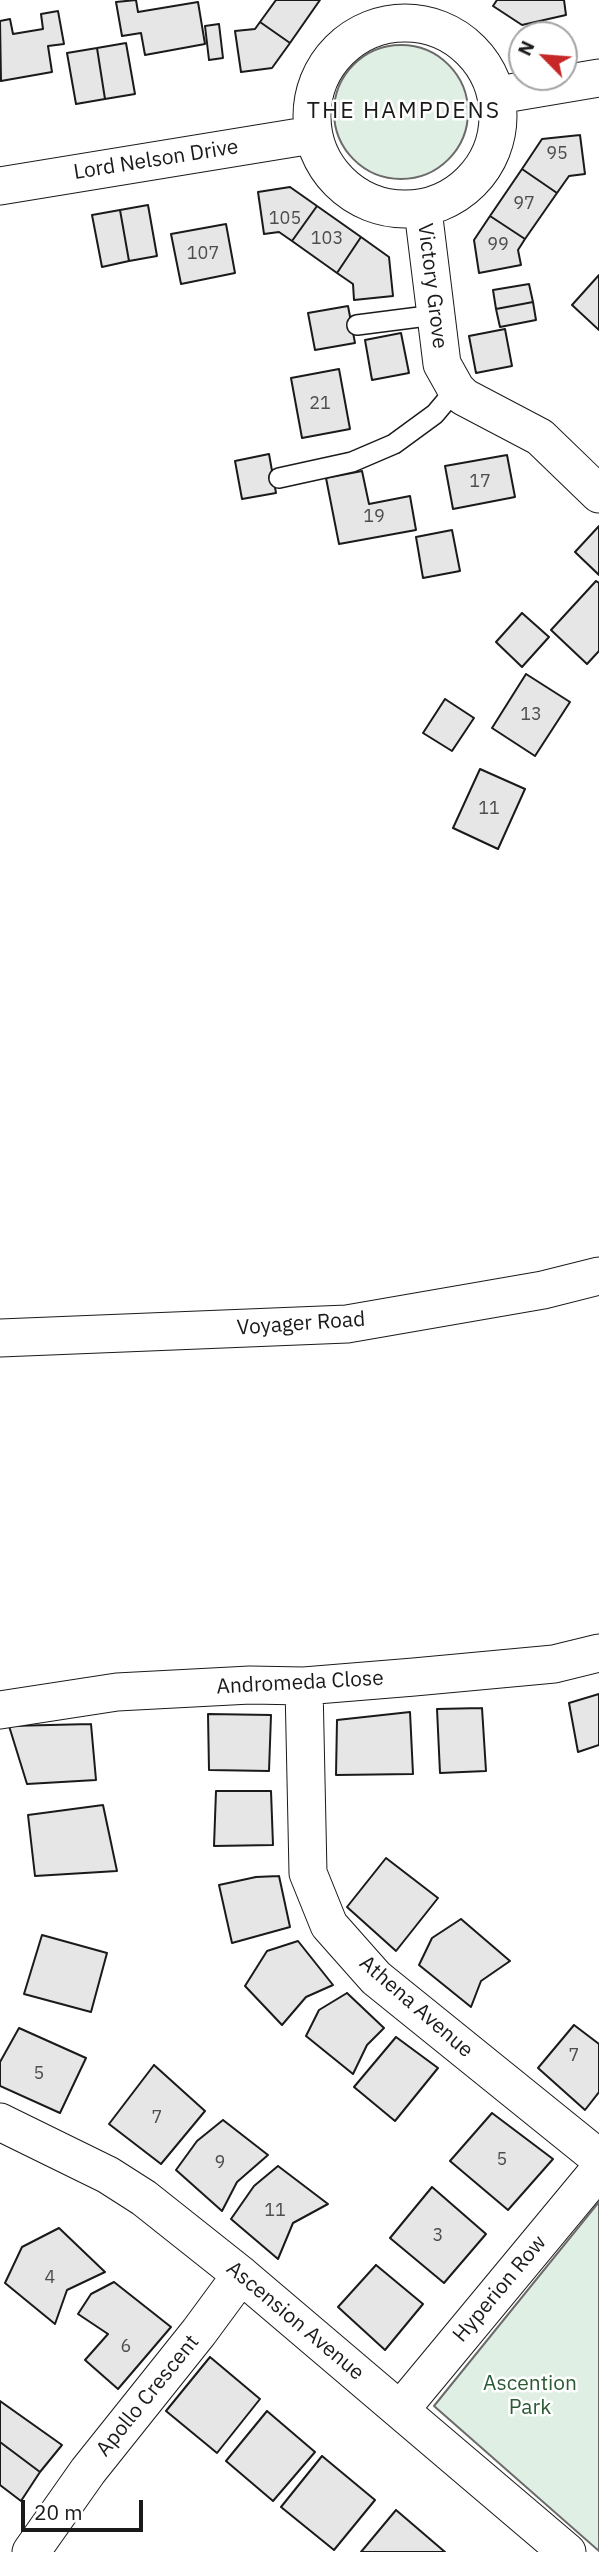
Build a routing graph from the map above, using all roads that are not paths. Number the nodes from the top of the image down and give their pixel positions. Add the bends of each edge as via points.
1 (388, 11) edge
2 (599, 78) edge
3 (498, 95) junction
4 (312, 135) junction
5 (0, 186) edge
6 (423, 209) junction
7 (435, 315) junction
8 (357, 325) dead end
9 (456, 389) junction
10 (279, 478) dead end
11 (599, 494) edge
12 (599, 1276) edge
13 (0, 1338) edge
14 (599, 1653) edge
15 (304, 1686) junction
16 (0, 1710) edge
17 (0, 2122) edge
18 (599, 2158) edge
19 (599, 2169) edge
20 (240, 2275) junction
21 (401, 2409) junction
22 (31, 2552) edge
23 (567, 2552) edge

1 - 3 street via 436,26 476,52
1 - 4 street via 343,44 316,85
2 - 3 street
3 - 6 street via 496,145 468,187
4 - 5 street, Lord Nelson Drive
4 - 6 street via 334,179 374,206
6 - 7 street, Victory Grove
7 - 8 lane
7 - 9 street, Victory Grove via 442,364
9 - 10 lane via 435,414 394,444 352,462
9 - 11 street via 540,437
12 - 13 street, Voyager Road via 347,1324
14 - 15 street, Andromeda Close via 554,1664
15 - 16 street, Andromeda Close via 117,1692
15 - 18 street, Athena Avenue via 308,1873 329,1925 376,1978
17 - 20 street, Ascension Avenue via 108,2175
19 - 21 street, Hyperion Row
20 - 21 street, Ascension Avenue
20 - 22 street, Apollo Crescent
21 - 23 street, Ascension Avenue

